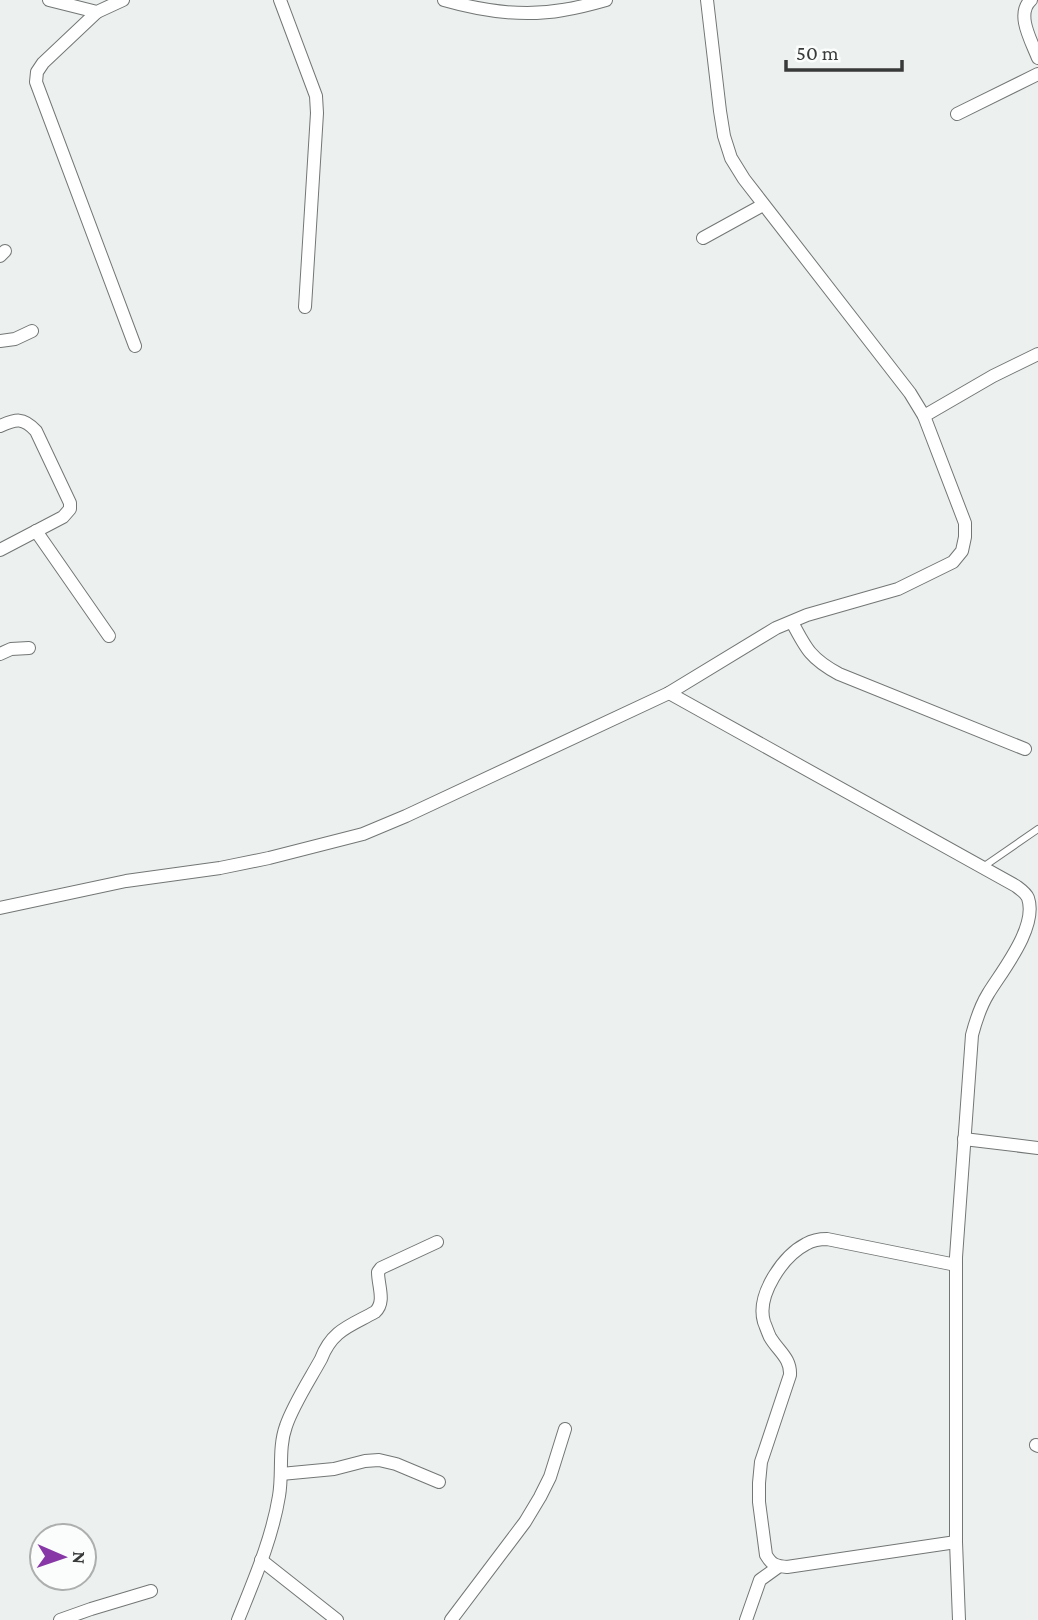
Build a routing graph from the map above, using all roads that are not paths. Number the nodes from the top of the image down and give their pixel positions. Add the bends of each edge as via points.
1 (49, 0) edge
2 (123, 0) edge
3 (280, 0) edge
4 (444, 0) edge
5 (606, 0) edge
6 (707, 0) edge
7 (1031, 0) edge
8 (560, 5) edge
9 (105, 6) edge
10 (1038, 58) edge
11 (1038, 74) edge
12 (957, 114) dead end
13 (764, 205) junction
14 (702, 238) dead end
15 (306, 307) dead end
16 (32, 331) dead end
17 (0, 341) edge
18 (135, 346) dead end
19 (1037, 355) edge
20 (924, 416) junction
21 (0, 426) edge
22 (36, 531) junction
23 (0, 550) edge
24 (792, 622) junction
25 (109, 636) dead end
26 (29, 648) dead end
27 (0, 654) edge
28 (669, 693) junction
29 (1025, 749) dead end
30 (1038, 829) edge
31 (983, 867) junction
32 (0, 908) edge
33 (1035, 909) edge
34 (964, 1139) junction
35 (1038, 1148) edge
36 (437, 1242) dead end
37 (956, 1265) junction
38 (565, 1429) dead end
39 (281, 1474) junction
40 (439, 1482) dead end
41 (956, 1542) junction
42 (261, 1560) junction
43 (778, 1567) junction
44 (151, 1591) dead end
45 (60, 1620) edge
46 (238, 1620) edge
47 (337, 1620) edge
48 (451, 1620) edge
49 (746, 1620) edge
50 (959, 1620) edge

1 - 9 street
2 - 9 street
3 - 15 street via 316,96
4 - 8 street via 531,13
5 - 8 street
6 - 13 street via 724,136 731,158
7 - 10 street via 1024,19
9 - 18 street via 43,63 36,82
11 - 12 street
13 - 14 street
13 - 20 street
16 - 17 street
19 - 20 street
20 - 24 street via 965,523 962,551 953,562 898,589
21 - 22 street via 20,420 29,423 70,503 68,514
22 - 23 street
22 - 25 street
24 - 28 street
24 - 29 street via 812,657 826,667
26 - 27 street
28 - 31 street
28 - 32 street via 363,834 257,861 126,881
30 - 31 lane
31 - 33 street via 1016,886
33 - 34 street via 1022,946 978,1013 972,1035
34 - 35 street
34 - 37 street
36 - 39 street via 381,1268 380,1308 331,1339 287,1422
37 - 41 street
37 - 43 street via 816,1239 787,1258 775,1274 763,1318 788,1361 790,1375 758,1483 766,1555
38 - 48 street via 550,1477 526,1522
39 - 40 street via 379,1461
39 - 42 street
41 - 43 street
41 - 50 street
42 - 46 street
42 - 47 street
43 - 49 street via 760,1580
44 - 45 street

